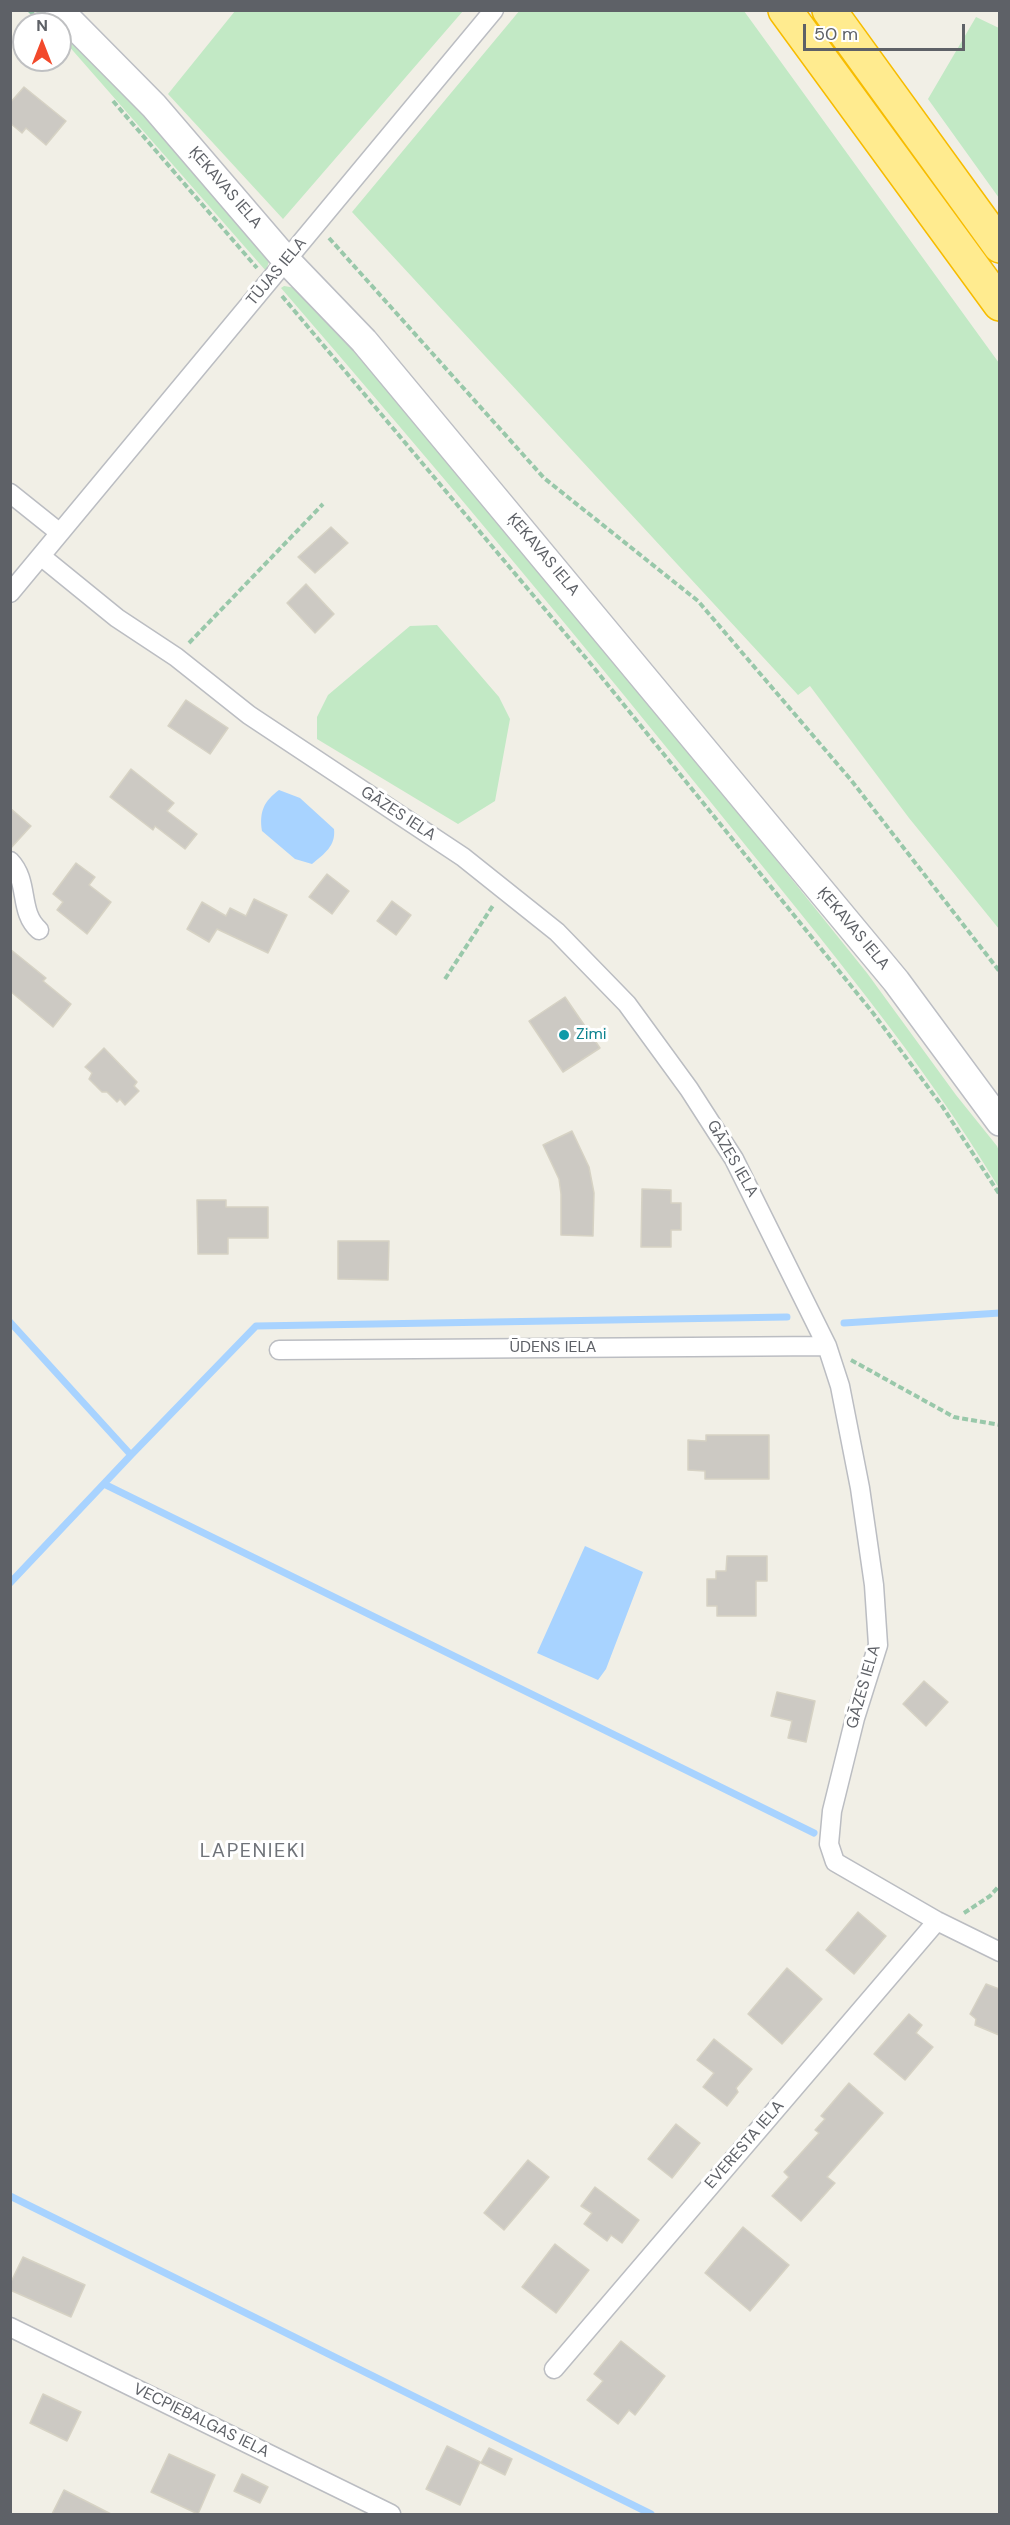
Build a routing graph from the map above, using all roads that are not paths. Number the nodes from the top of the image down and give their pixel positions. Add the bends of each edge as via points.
1 (59, 10) edge
2 (494, 10) edge
3 (785, 10) edge
4 (829, 10) edge
5 (999, 246) edge
6 (287, 261) junction
7 (999, 304) edge
8 (10, 493) edge
9 (60, 533) junction
10 (42, 557) junction
11 (10, 593) edge
12 (10, 861) edge
13 (39, 930) dead end
14 (999, 1122) edge
15 (827, 1347) junction
16 (279, 1350) dead end
17 (941, 1923) junction
18 (999, 1952) edge
19 (10, 2327) edge
20 (554, 2369) dead end
21 (391, 2514) edge

1 - 6 main road, ĶEKAVAS IELA via 154,106
2 - 6 street, TŪJAS IELA
3 - 7 highway
4 - 5 highway
6 - 9 street, TŪJAS IELA
6 - 14 main road, ĶEKAVAS IELA via 364,341 896,981
8 - 9 street
9 - 10 street, TŪJAS IELA
10 - 11 street, TŪJAS IELA
10 - 15 street, GĀZES IELA via 249,715 463,857 556,932 627,1004 689,1089 734,1159
12 - 13 street via 19,871 30,922
15 - 16 street, ŪDENS IELA
15 - 17 street, GĀZES IELA via 840,1386 860,1488 878,1645 832,1811 830,1844 835,1862
17 - 18 street, GĀZES IELA
17 - 20 street, EVERESTA IELA
19 - 21 street, VECPIEBALGAS IELA

